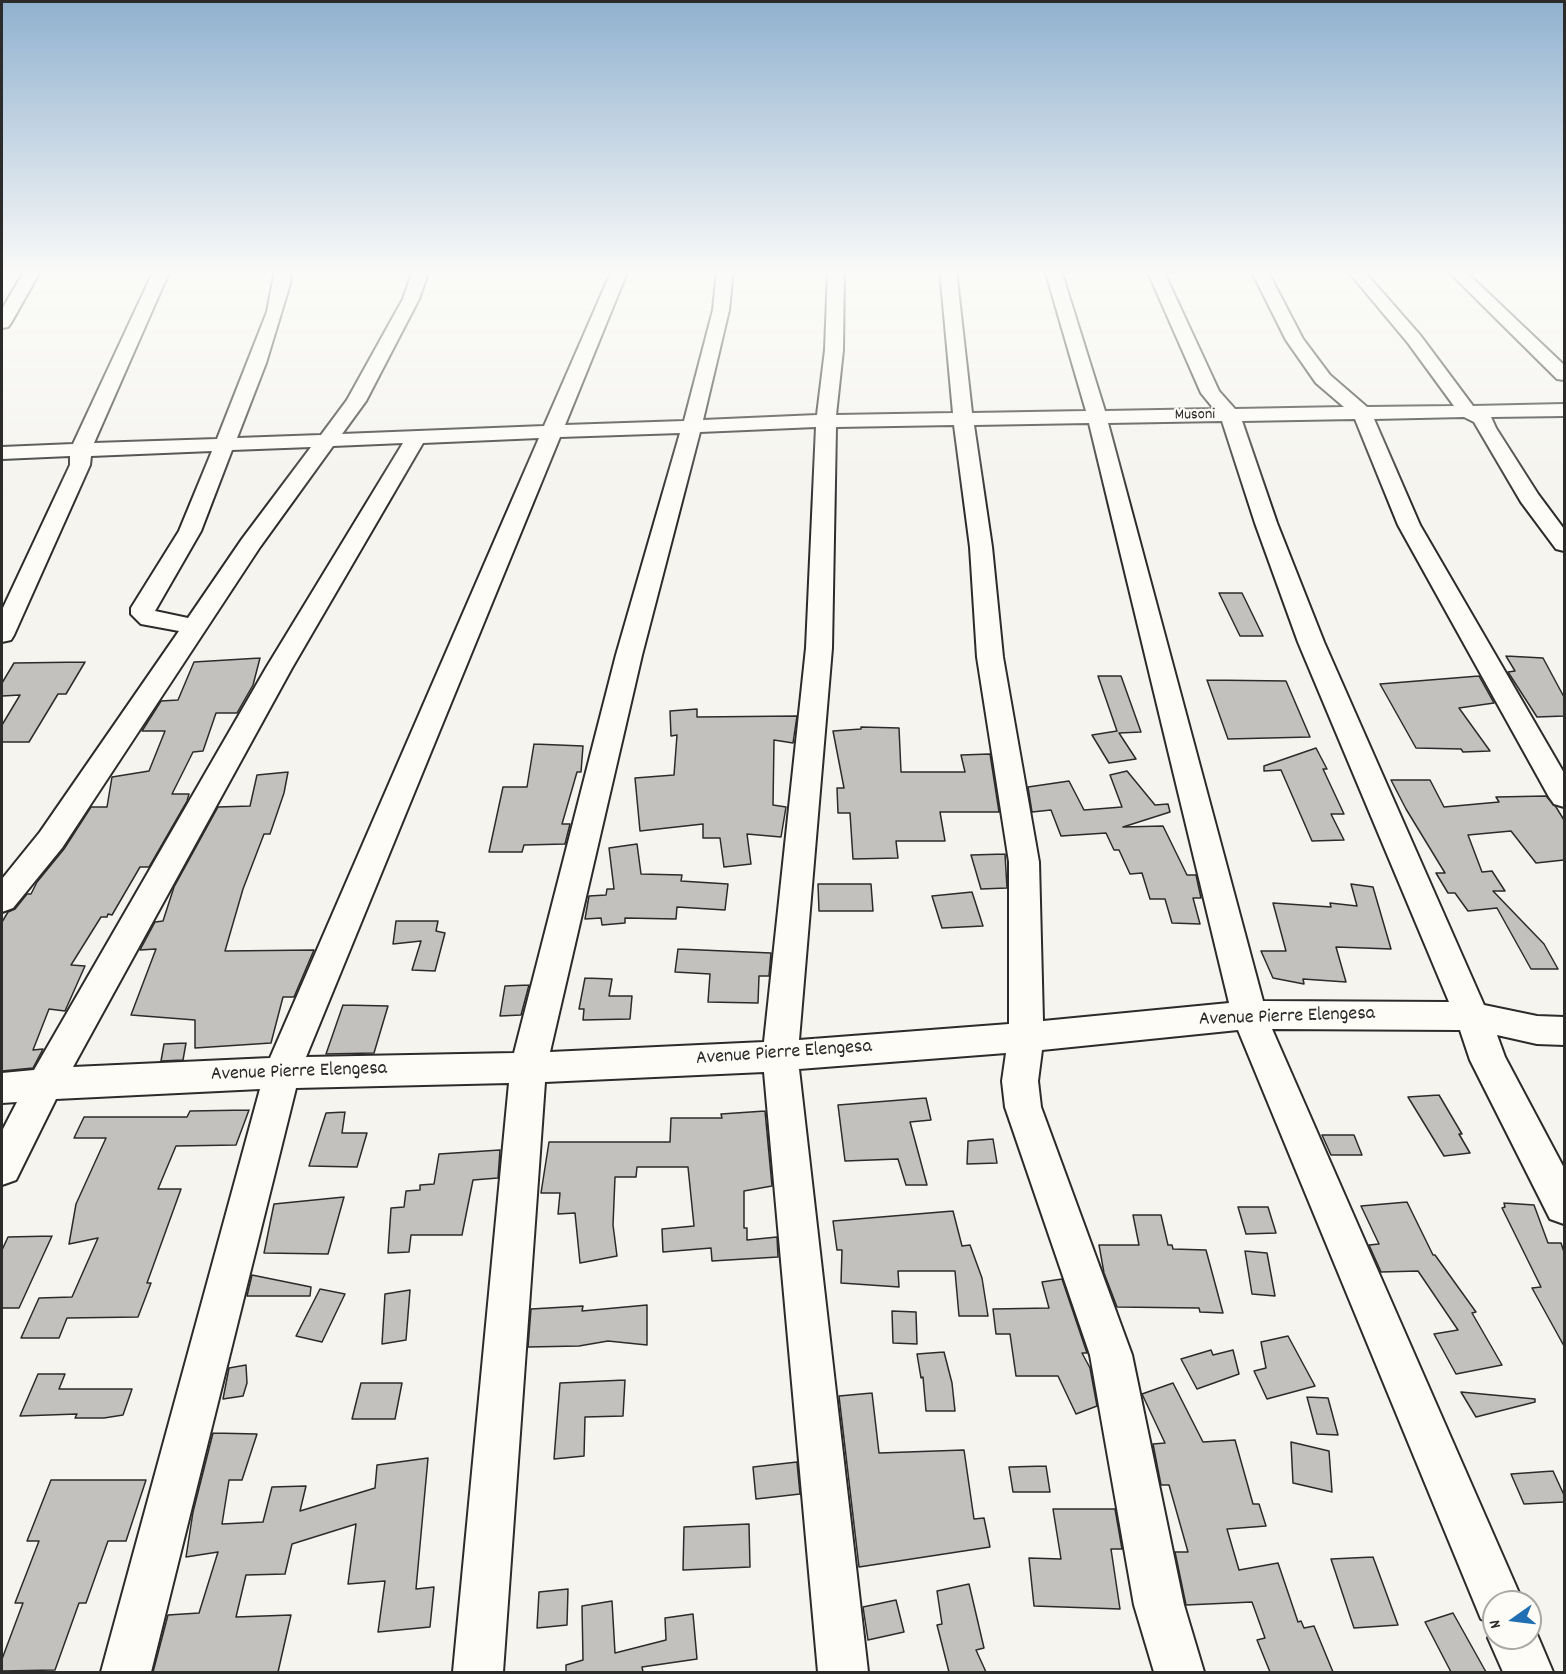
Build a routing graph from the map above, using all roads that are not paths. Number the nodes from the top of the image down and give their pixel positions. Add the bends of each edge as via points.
1 (127, 348) edge
2 (260, 348) edge
3 (384, 348) edge
4 (588, 348) edge
5 (712, 348) edge
6 (834, 348) edge
7 (956, 348) edge
8 (1076, 348) edge
9 (1190, 348) edge
10 (1301, 348) edge
11 (1421, 348) edge
12 (1536, 348) edge
13 (1564, 375) edge
14 (1564, 410) edge
15 (1362, 412) junction
16 (1468, 412) junction
17 (1230, 415) junction
18 (1097, 417) junction
19 (963, 419) junction
20 (826, 421) junction
21 (693, 426) junction
22 (554, 430) junction
23 (416, 438) junction
24 (328, 441) junction
25 (224, 444) junction
26 (81, 449) junction
27 (2, 453) edge
28 (1564, 544) edge
29 (196, 627) junction
30 (2, 635) edge
31 (1564, 797) edge
32 (2, 900) edge
33 (1249, 1015) junction
34 (1473, 1016) junction
35 (1564, 1031) edge
36 (1026, 1037) junction
37 (780, 1056) junction
38 (528, 1068) junction
39 (282, 1073) junction
40 (45, 1084) junction
41 (2, 1088) edge
42 (2, 1168) edge
43 (1564, 1206) edge
44 (1493, 1590) edge
45 (1519, 1650) edge
46 (126, 1672) edge
47 (478, 1672) edge
48 (843, 1672) edge
49 (1179, 1672) edge
50 (1528, 1672) edge

1 - 26 street
2 - 25 street
3 - 24 street via 356,401
4 - 22 street
5 - 21 street
6 - 20 street
7 - 19 street
8 - 18 street
9 - 17 street via 1210,393
10 - 15 street via 1323,379
11 - 16 street
12 - 13 street
14 - 16 street, Musoni
15 - 16 street, Musoni
15 - 17 street, Musoni
15 - 31 street via 1408,525
16 - 28 street via 1483,419 1529,497
17 - 18 street, Musoni
17 - 34 street via 1311,642
18 - 19 street, Musoni
18 - 33 street
19 - 20 street, Musoni
19 - 36 street via 981,547 990,657 1024,862
20 - 21 street, Musoni
20 - 37 street via 819,648
21 - 22 street, Musoni
21 - 38 street via 629,655
22 - 23 street, Musoni
22 - 39 street
23 - 24 street, Musoni
23 - 40 street via 279,668
24 - 25 street, Musoni
24 - 29 street via 250,544
25 - 26 street, Musoni
25 - 29 street via 190,531 143,608 143,614 150,619
26 - 27 street, Musoni
26 - 30 street via 80,465
29 - 32 street via 51,840
33 - 34 street, Avenue Pierre Elengesa
33 - 36 street, Avenue Pierre Elengesa
33 - 44 street
34 - 35 street, Avenue Pierre Elengesa via 1537,1030
34 - 43 street via 1488,1060
36 - 37 street, Avenue Pierre Elengesa
36 - 49 street via 1020,1081 1023,1107 1111,1355 1159,1605
37 - 38 street, Avenue Pierre Elengesa
37 - 48 street
38 - 39 street, Avenue Pierre Elengesa
38 - 47 street
39 - 40 street, Avenue Pierre Elengesa
39 - 46 street
40 - 41 street, Avenue Pierre Elengesa
40 - 42 street
45 - 50 street

